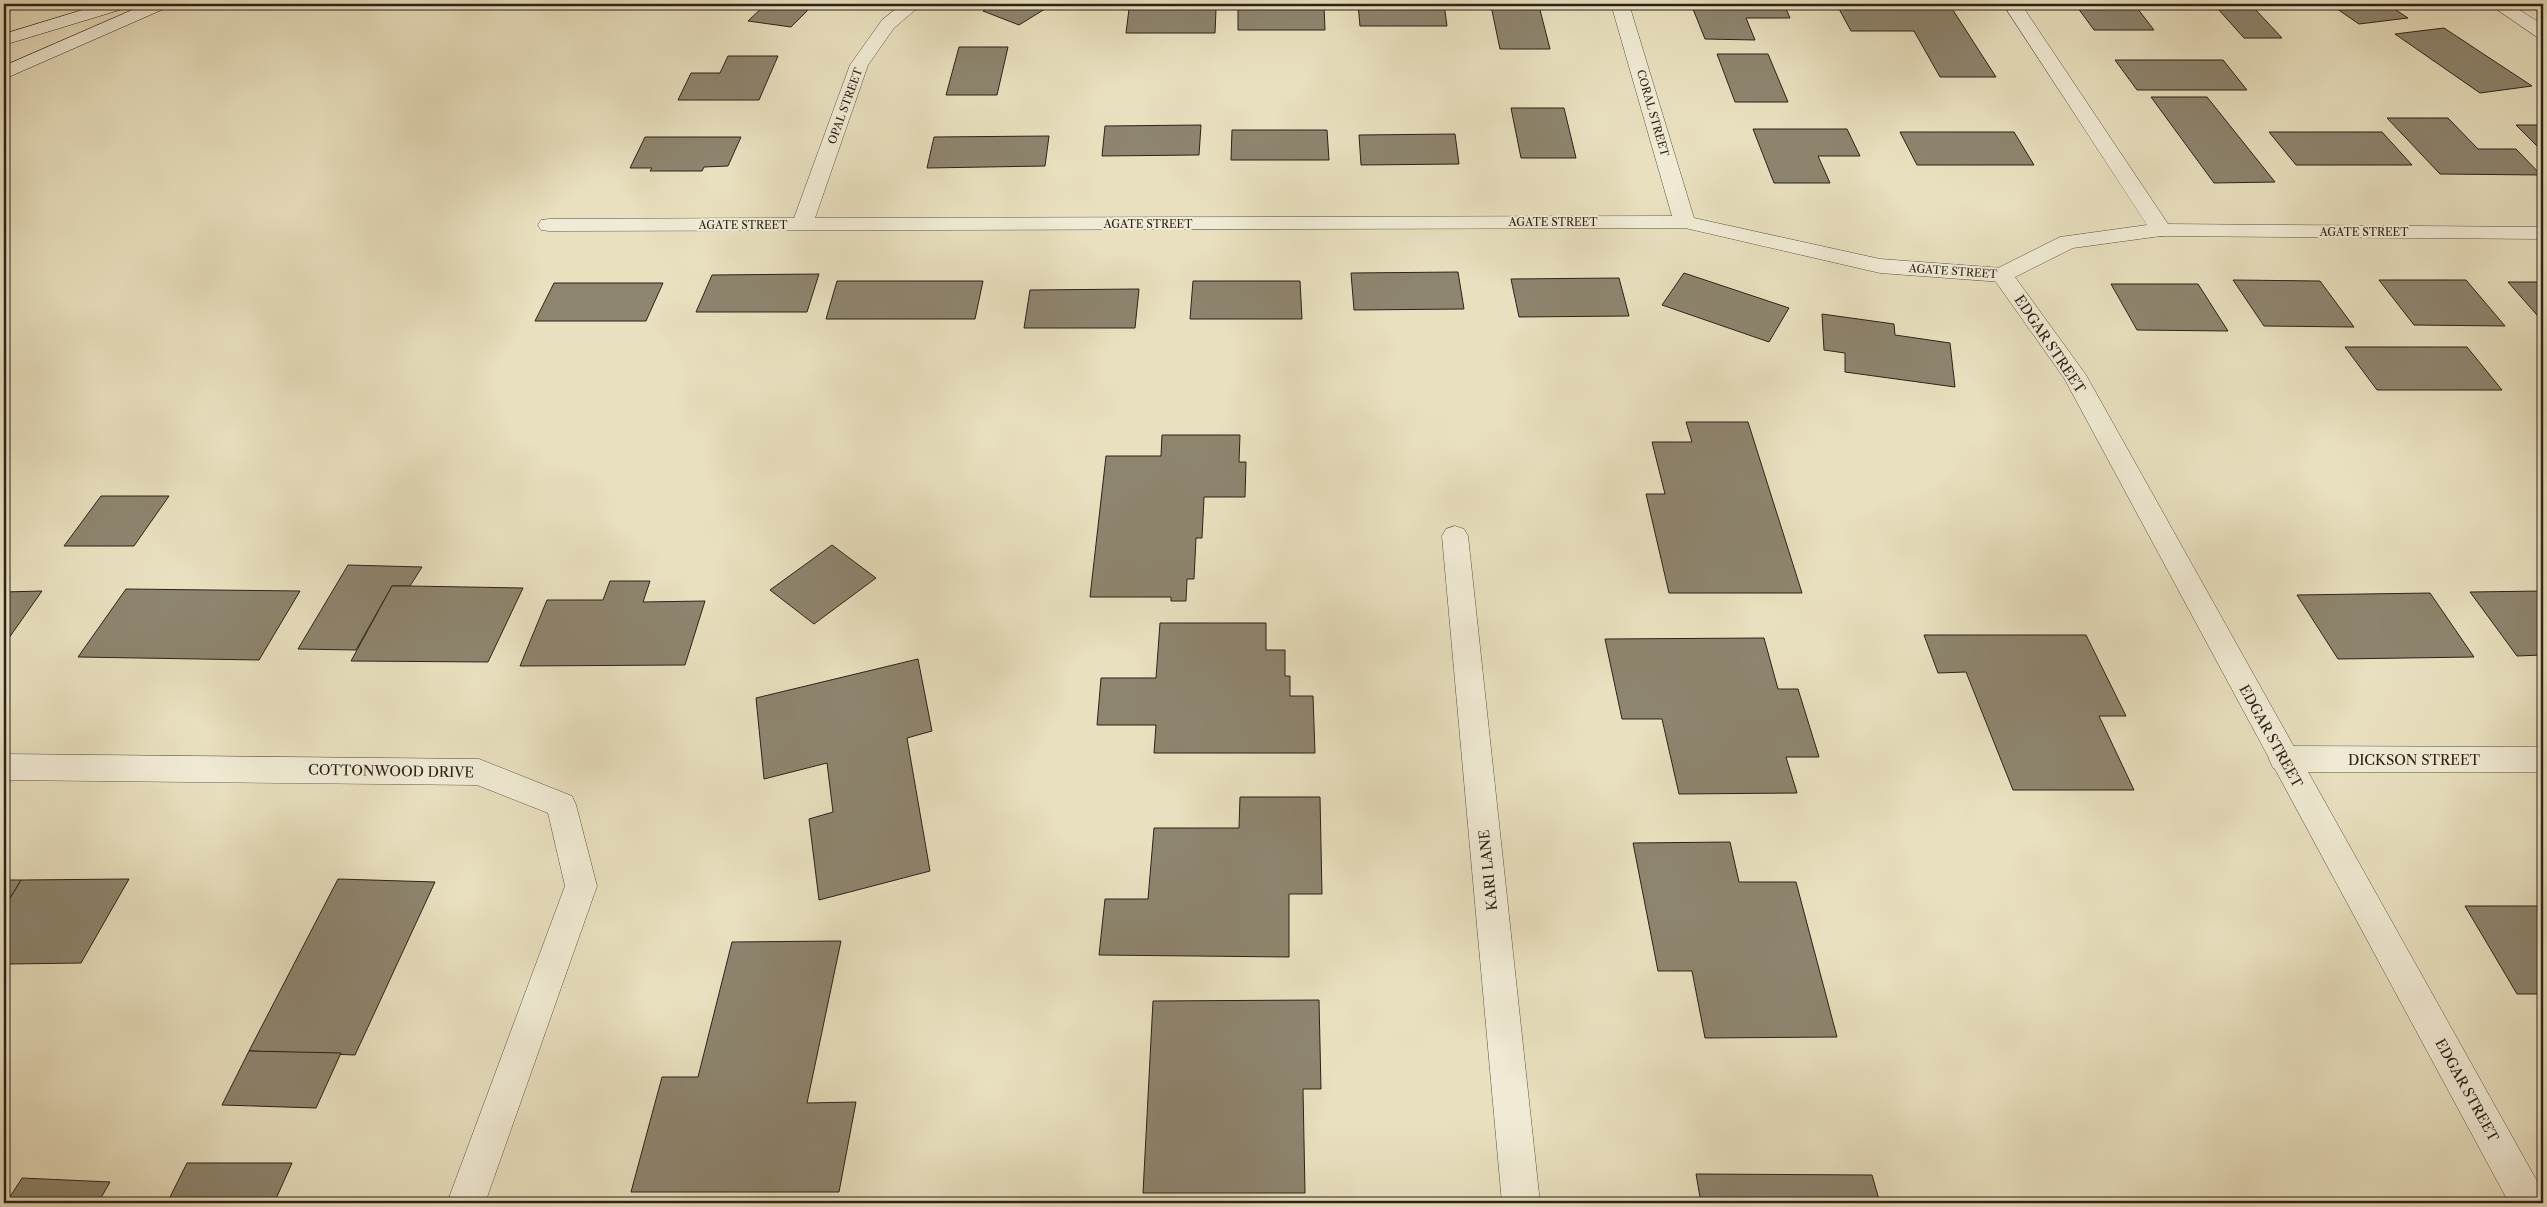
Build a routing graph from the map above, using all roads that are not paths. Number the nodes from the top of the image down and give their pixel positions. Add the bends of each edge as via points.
1 (120, 4) edge
2 (160, 4) edge
3 (913, 4) edge
4 (1620, 4) edge
5 (2012, 4) edge
6 (2498, 4) edge
7 (2543, 33) edge
8 (4, 40) edge
9 (4, 73) edge
10 (1685, 222) junction
11 (802, 224) junction
12 (549, 225) dead end
13 (2161, 230) junction
14 (2543, 233) edge
15 (2002, 276) junction
16 (1455, 536) dead end
17 (2284, 759) junction
18 (2543, 760) edge
19 (4, 767) edge
20 (466, 1203) edge
21 (1521, 1203) edge
22 (2529, 1203) edge

1 - 8 street
2 - 9 street
3 - 11 street, OPAL STREET via 888,24 859,66
4 - 10 street, CORAL STREET
5 - 13 street
6 - 7 street
10 - 11 street, AGATE STREET
10 - 15 street, AGATE STREET via 1880,266
11 - 12 street, AGATE STREET
13 - 14 street, AGATE STREET
13 - 15 street, AGATE STREET via 2068,242
15 - 17 street, EDGAR STREET via 2074,375
16 - 21 street, KARI LANE
17 - 18 street, DICKSON STREET
17 - 22 street, EDGAR STREET
19 - 20 street, COTTONWOOD DRIVE via 480,772 561,804 581,886

